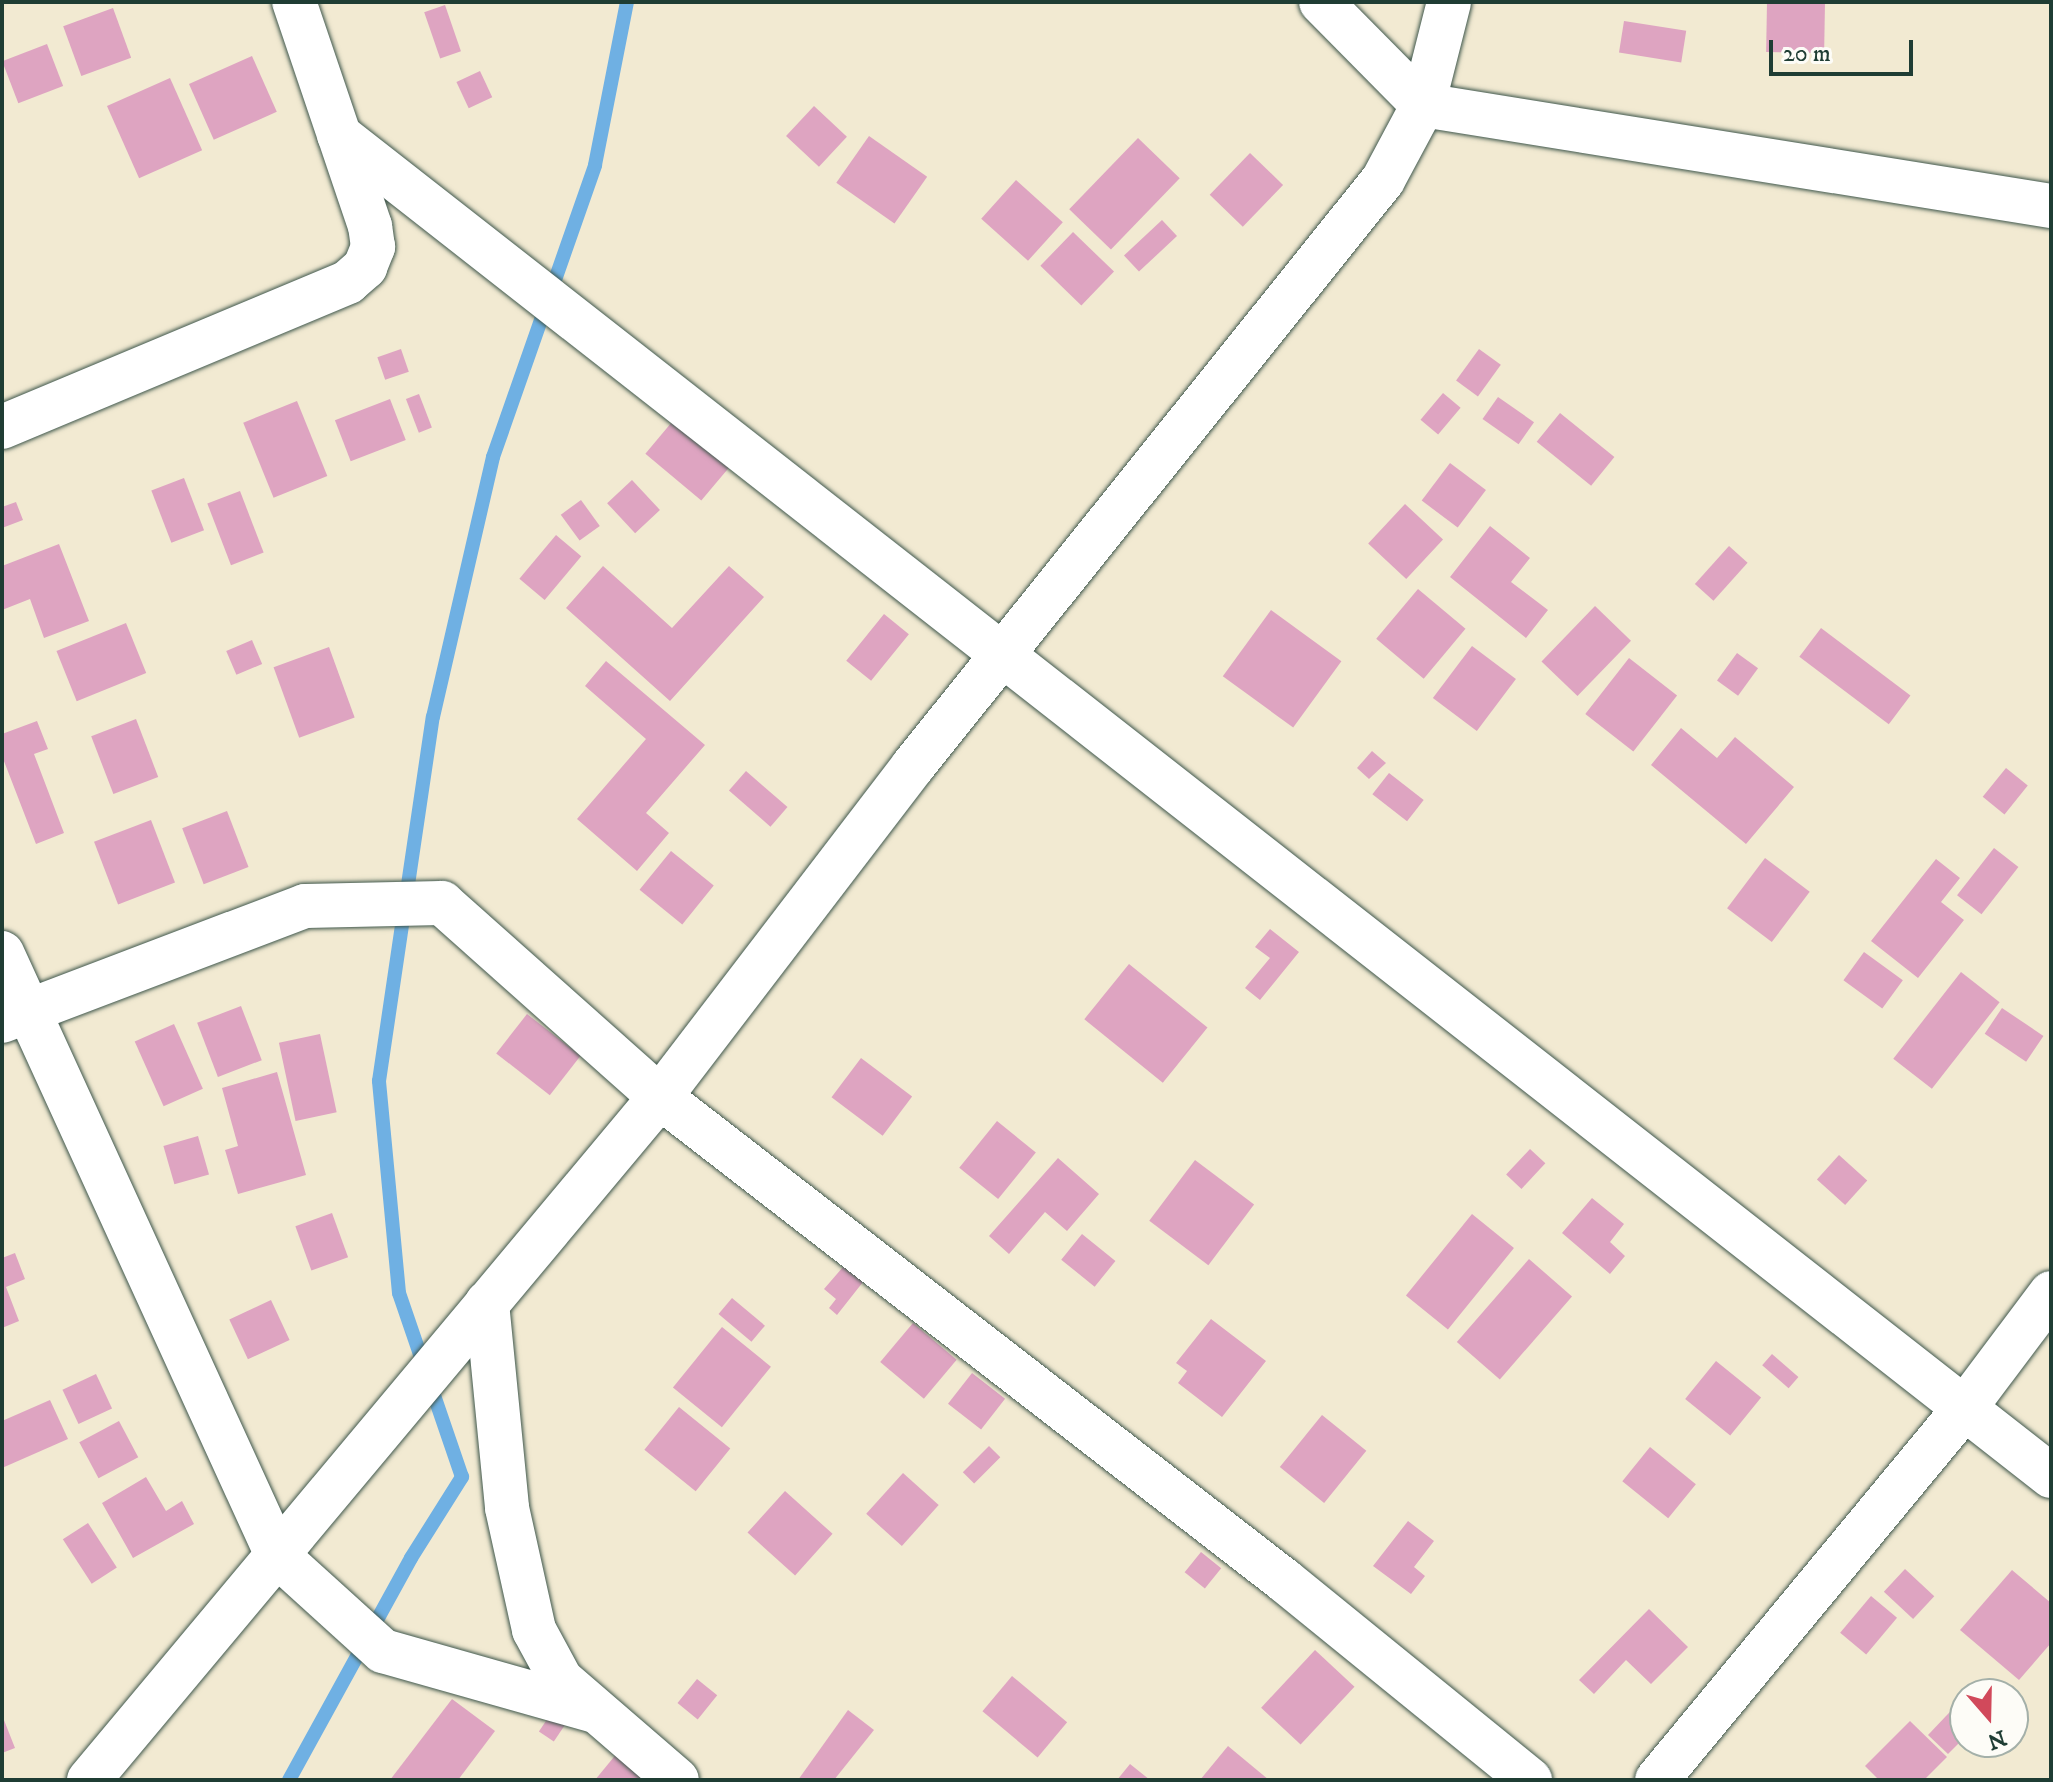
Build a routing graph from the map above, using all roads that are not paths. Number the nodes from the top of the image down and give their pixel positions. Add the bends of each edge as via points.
1 (294, 2) edge
2 (1321, 2) edge
3 (1449, 2) edge
4 (1423, 105) junction
5 (339, 135) junction
6 (2051, 206) edge
7 (2, 427) edge
8 (1005, 657) junction
9 (2, 953) edge
10 (14, 1016) edge
11 (660, 1097) junction
12 (2051, 1293) edge
13 (487, 1303) junction
14 (1964, 1409) junction
15 (2051, 1476) edge
16 (277, 1555) junction
17 (592, 1710) junction
18 (89, 1780) edge
19 (677, 1780) edge
20 (1530, 1780) edge
21 (1657, 1780) edge

1 - 5 street
2 - 4 street
3 - 4 street
4 - 6 street
4 - 8 street via 1383,180
5 - 7 street via 373,247 365,267 348,282
5 - 8 street
8 - 11 street via 913,766
8 - 14 street
9 - 10 street
10 - 11 street via 305,906 442,903
10 - 16 street
11 - 13 street
11 - 20 street via 1285,1581
12 - 14 street
13 - 16 street
13 - 17 street via 507,1508 534,1630 561,1680
14 - 15 street
14 - 21 street
16 - 17 street via 383,1651
16 - 18 street
17 - 19 street

